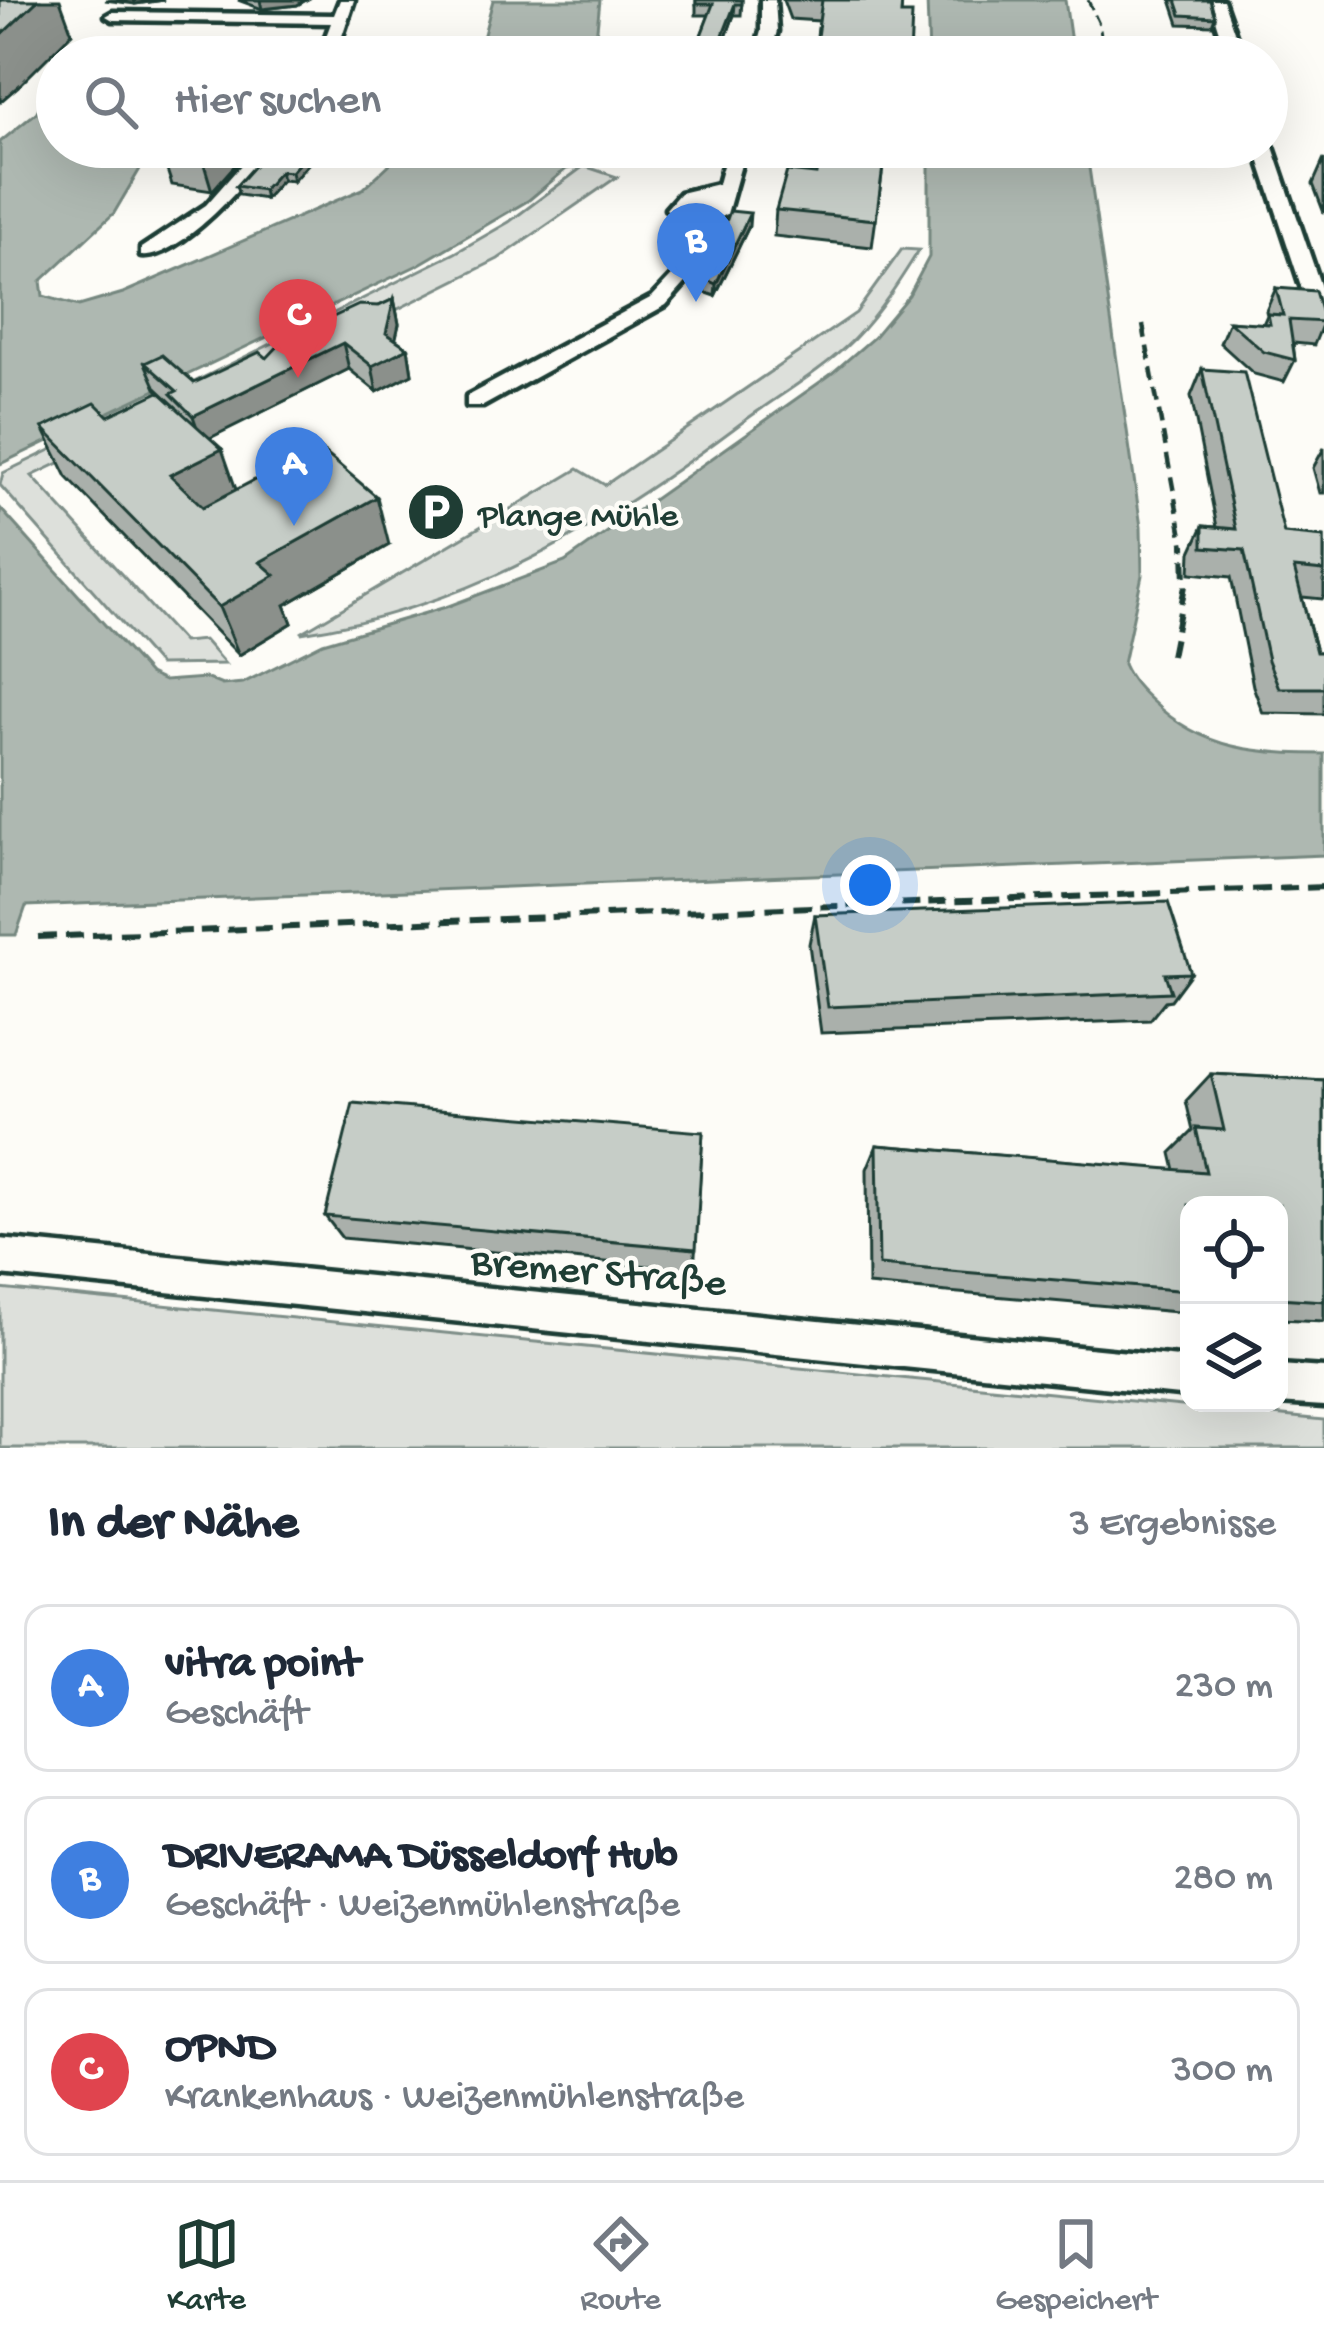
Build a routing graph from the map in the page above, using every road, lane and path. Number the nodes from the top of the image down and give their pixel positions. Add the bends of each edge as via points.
1 (346, 0) edge
2 (767, 0) edge
3 (1216, 0) edge
4 (113, 16) dead end
5 (338, 19) junction
6 (337, 36) edge
7 (768, 36) edge
8 (1227, 36) edge
9 (248, 168) edge
10 (731, 168) edge
11 (1271, 168) edge
12 (148, 252) dead end
13 (1324, 325) edge
14 (475, 401) dead end
15 (0, 1257) edge
16 (1180, 1376) edge
17 (1288, 1385) edge
18 (1324, 1387) edge

1 - 5 street
2 - 7 street
3 - 8 street
4 - 5 street
5 - 6 street
9 - 12 street via 212,209
10 - 14 street via 725,187 697,206 711,226 703,248 659,301
11 - 13 street
15 - 16 street, Bremer Straße
17 - 18 street

